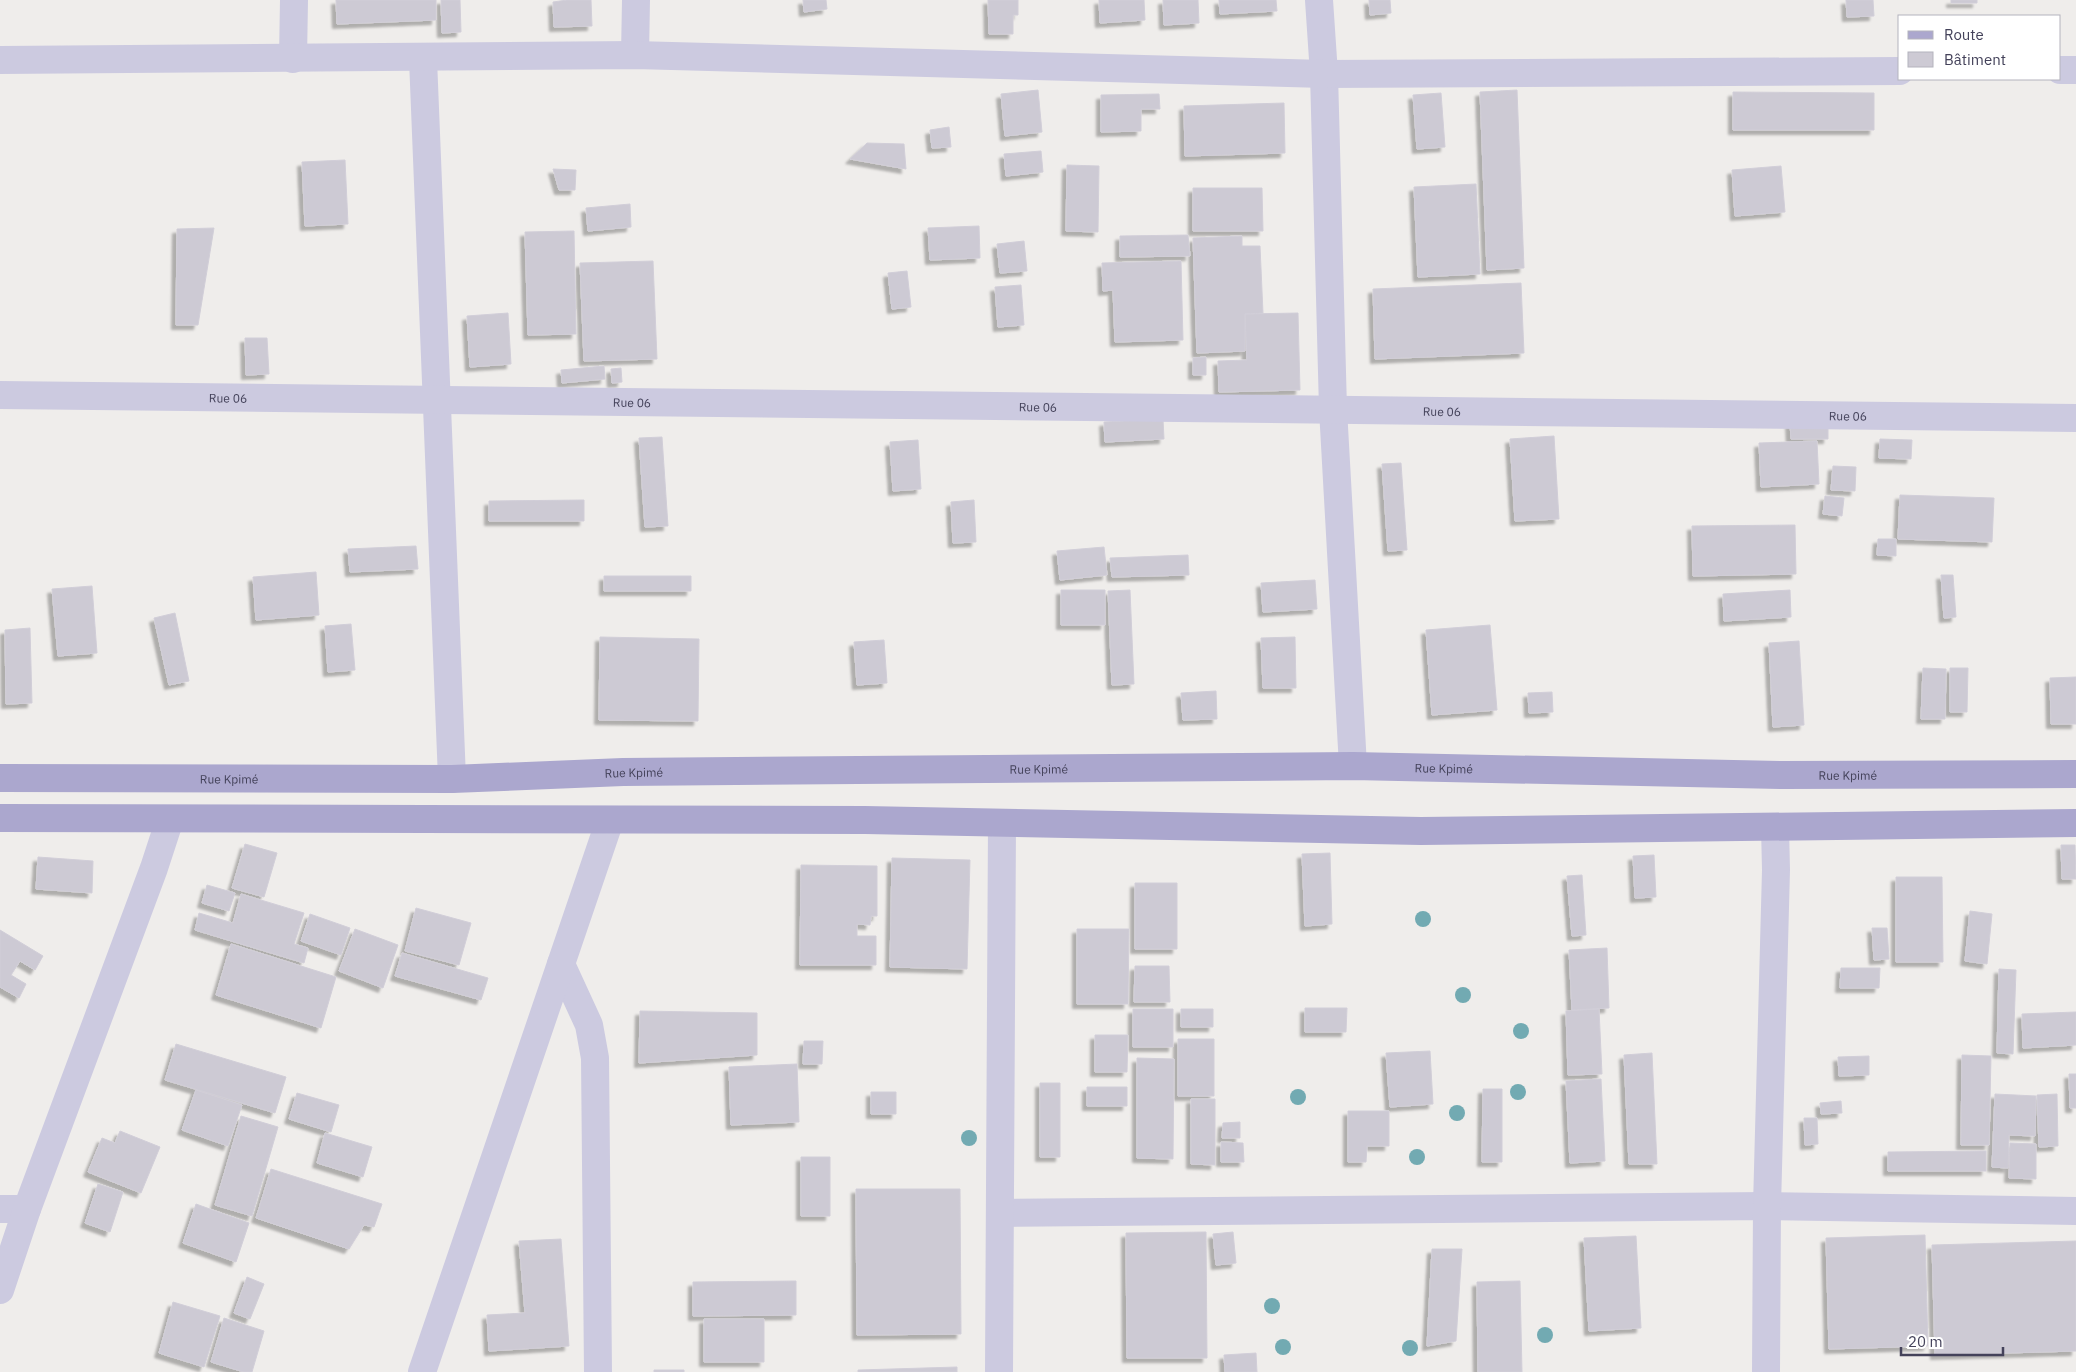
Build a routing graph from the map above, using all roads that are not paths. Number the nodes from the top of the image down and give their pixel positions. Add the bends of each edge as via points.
1 (294, 0) edge
2 (636, 0) edge
3 (1319, 0) edge
4 (635, 56) junction
5 (293, 59) junction
6 (423, 59) junction
7 (0, 60) edge
8 (2061, 70) edge
9 (2076, 70) edge
10 (1898, 71) edge
11 (1324, 74) junction
12 (0, 395) edge
13 (436, 401) junction
14 (1333, 409) junction
15 (2076, 418) edge
16 (1353, 766) junction
17 (2076, 774) edge
18 (0, 778) edge
19 (452, 779) junction
20 (0, 818) edge
21 (170, 819) junction
22 (610, 820) junction
23 (1002, 823) junction
24 (2076, 823) edge
25 (1775, 827) junction
26 (561, 964) junction
27 (1766, 1206) junction
28 (0, 1209) edge
29 (27, 1209) junction
30 (2076, 1211) edge
31 (1001, 1213) junction
32 (0, 1290) edge
33 (422, 1372) edge
34 (598, 1372) edge
35 (999, 1372) edge
36 (1766, 1372) edge

1 - 5 street
2 - 4 street
3 - 11 street
4 - 6 street
4 - 11 street
5 - 6 street
5 - 7 street
6 - 13 street
8 - 9 street
10 - 11 street
11 - 14 street
12 - 13 street, Rue 06
13 - 14 street, Rue 06
13 - 19 street
14 - 15 street, Rue 06
14 - 16 street
16 - 17 main road, Rue Kpimé via 1782,775
16 - 19 main road, Rue Kpimé via 623,772
18 - 19 main road, Rue Kpimé
20 - 21 main road
21 - 22 main road
21 - 29 street
22 - 23 main road
22 - 26 street
23 - 25 main road via 1421,831
23 - 31 street
24 - 25 main road
25 - 27 street
26 - 33 street
26 - 34 street via 589,1025 595,1058
27 - 30 street
27 - 31 street
27 - 36 street
28 - 29 street
29 - 32 street
31 - 35 street

